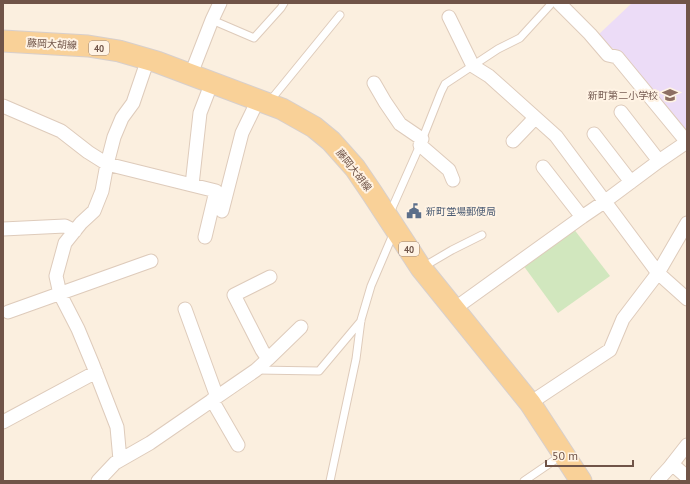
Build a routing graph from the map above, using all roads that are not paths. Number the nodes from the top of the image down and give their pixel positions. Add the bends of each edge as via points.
1 (220, 3) edge
2 (284, 3) edge
3 (552, 3) edge
4 (559, 3) edge
5 (340, 15) dead end
6 (449, 16) dead end
7 (212, 20) junction
8 (3, 42) edge
9 (148, 59) junction
10 (473, 66) junction
11 (191, 74) junction
12 (212, 82) junction
13 (374, 83) dead end
14 (263, 102) junction
15 (3, 106) edge
16 (621, 112) dead end
17 (535, 118) junction
18 (594, 134) dead end
19 (421, 142) junction
20 (513, 142) dead end
21 (687, 142) edge
22 (659, 161) junction
23 (107, 164) junction
24 (543, 167) dead end
25 (453, 180) dead end
26 (631, 182) junction
27 (192, 186) junction
28 (604, 202) junction
29 (222, 211) dead end
30 (582, 217) junction
31 (392, 223) junction
32 (687, 223) edge
33 (3, 229) edge
34 (75, 231) junction
35 (482, 235) dead end
36 (205, 237) dead end
37 (151, 261) dead end
38 (421, 268) junction
39 (658, 273) junction
40 (270, 277) dead end
41 (60, 294) junction
42 (687, 298) edge
43 (185, 309) dead end
44 (454, 310) junction
45 (8, 312) dead end
46 (361, 320) junction
47 (301, 326) dead end
48 (268, 359) junction
49 (256, 370) junction
50 (96, 372) junction
51 (215, 399) junction
52 (530, 403) junction
53 (3, 422) edge
54 (238, 445) dead end
55 (687, 445) edge
56 (564, 454) junction
57 (120, 460) junction
58 (672, 464) junction
59 (687, 477) edge
60 (98, 481) edge
61 (330, 481) edge
62 (524, 481) edge
63 (581, 481) edge
64 (657, 481) edge

1 - 7 street
2 - 7 lane via 254,38
3 - 10 lane via 520,38
4 - 21 street via 608,55 617,57
5 - 14 lane
6 - 10 street
7 - 11 street
8 - 9 main road, 藤岡大胡線 / 40 via 88,46
9 - 11 main road, 藤岡大胡線 / 40
9 - 23 street via 133,103 122,118 114,137
10 - 17 street via 489,76
10 - 19 lane via 446,84
11 - 12 main road, 藤岡大胡線 / 40
12 - 14 main road, 藤岡大胡線 / 40
12 - 27 street via 200,113
13 - 19 street via 400,124
14 - 29 street via 242,133
14 - 31 main road, 藤岡大胡線 / 40 via 282,109 314,127 331,141 355,168
15 - 23 street via 61,130
16 - 22 street
17 - 20 street
17 - 28 street via 556,136
18 - 26 street
19 - 25 street via 449,170
19 - 31 lane
21 - 22 street
22 - 26 street
23 - 27 street
23 - 34 street via 102,191 94,211
24 - 30 street
26 - 28 street
27 - 36 street via 216,191
28 - 30 street
28 - 39 street
30 - 44 street
31 - 38 main road, 藤岡大胡線 / 40
31 - 46 lane
32 - 39 street
33 - 34 street via 66,226
34 - 41 street via 65,244 59,262 56,276
35 - 38 lane
37 - 41 street
38 - 44 main road, 藤岡大胡線 / 40
39 - 42 street
39 - 52 street via 623,319 610,350
40 - 48 street via 234,295
41 - 45 street
41 - 50 street
43 - 51 street
44 - 52 main road, 藤岡大胡線 / 40
46 - 49 lane via 320,371
46 - 61 lane via 356,359
47 - 48 street
48 - 49 street
49 - 51 street
50 - 53 street
50 - 57 street via 117,428
51 - 54 street
51 - 57 street
52 - 56 main road, 藤岡大胡線 / 40
55 - 58 street
56 - 62 lane
56 - 63 main road, 藤岡大胡線 / 40
57 - 60 street
58 - 59 street
58 - 64 street

